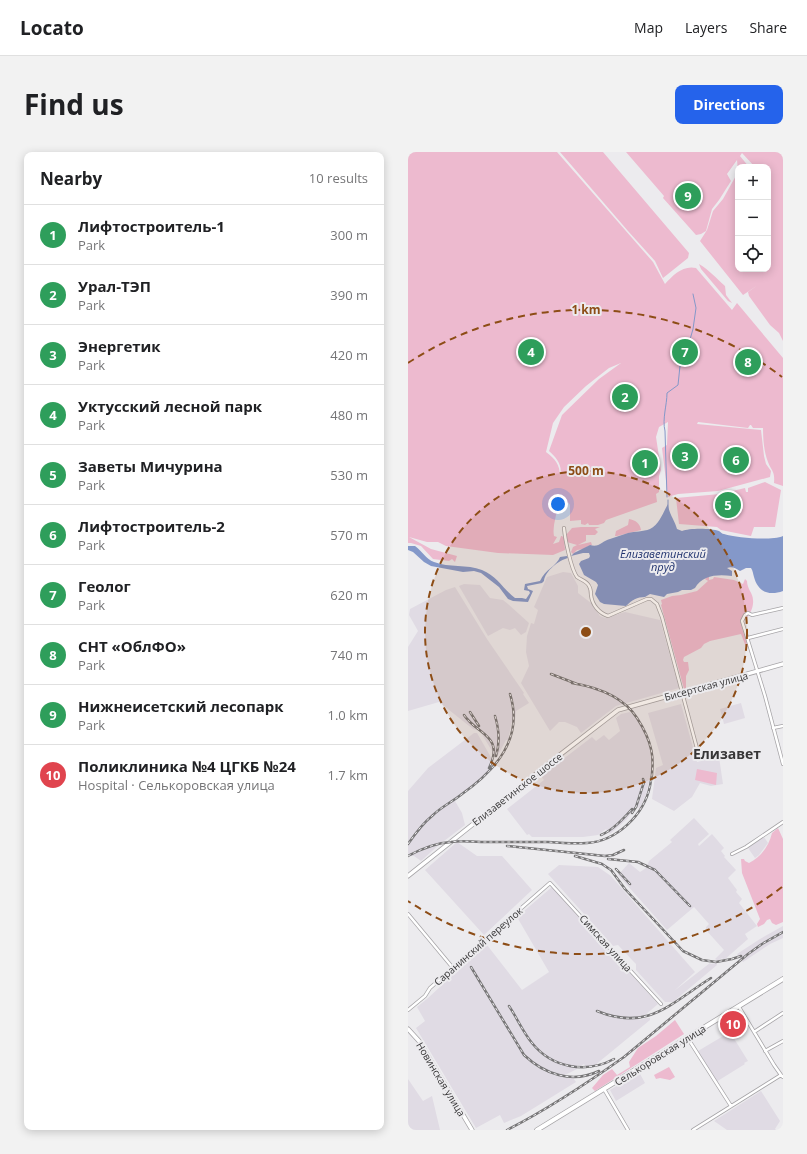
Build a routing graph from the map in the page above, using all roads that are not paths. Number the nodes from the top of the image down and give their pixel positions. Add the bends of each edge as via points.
1 (564, 528) dead end
2 (783, 608) edge
3 (783, 629) edge
4 (748, 638) junction
5 (783, 664) edge
6 (758, 671) junction
7 (681, 693) junction
8 (628, 707) joint
9 (783, 726) edge
10 (773, 728) junction
11 (699, 756) dead end
12 (783, 764) edge
13 (783, 822) edge
14 (732, 854) dead end
15 (408, 876) edge
16 (550, 883) joint
17 (408, 914) edge
18 (453, 968) junction
19 (783, 979) edge
20 (662, 1004) dead end
21 (738, 1006) junction
22 (408, 1010) edge
23 (783, 1013) edge
24 (408, 1029) edge
25 (754, 1032) junction
26 (687, 1037) junction
27 (783, 1041) edge
28 (766, 1051) junction
29 (782, 1076) edge
30 (604, 1089) junction
31 (731, 1106) junction
32 (472, 1130) edge
33 (538, 1130) edge
34 (628, 1130) edge
35 (693, 1130) edge

1 - 7 street via 565,542 575,573 590,587 592,600 599,611 608,616 647,599 657,604
2 - 4 street via 745,615 742,621
3 - 4 street
4 - 6 street
5 - 6 main road, Бисертская улица
6 - 7 main road, Бисертская улица
6 - 10 street
7 - 8 main road, Бисертская улица
7 - 11 street
8 - 15 main road, Елизаветинское шоссе via 618,710
9 - 10 street
10 - 12 street
13 - 14 street
16 - 18 street, Саранинский переулок
16 - 20 street, Симская улица
17 - 18 street
18 - 22 street, Саранинский переулок
19 - 21 main road, Селькоровская улица
21 - 25 street
21 - 26 main road, Селькоровская улица
23 - 25 street
24 - 32 main road, Новинская улица via 419,1041
25 - 28 street
26 - 30 main road, Селькоровская улица
26 - 31 street
27 - 28 street
28 - 29 street
29 - 31 street
30 - 33 main road, Селькоровская улица
30 - 34 street
31 - 35 street

